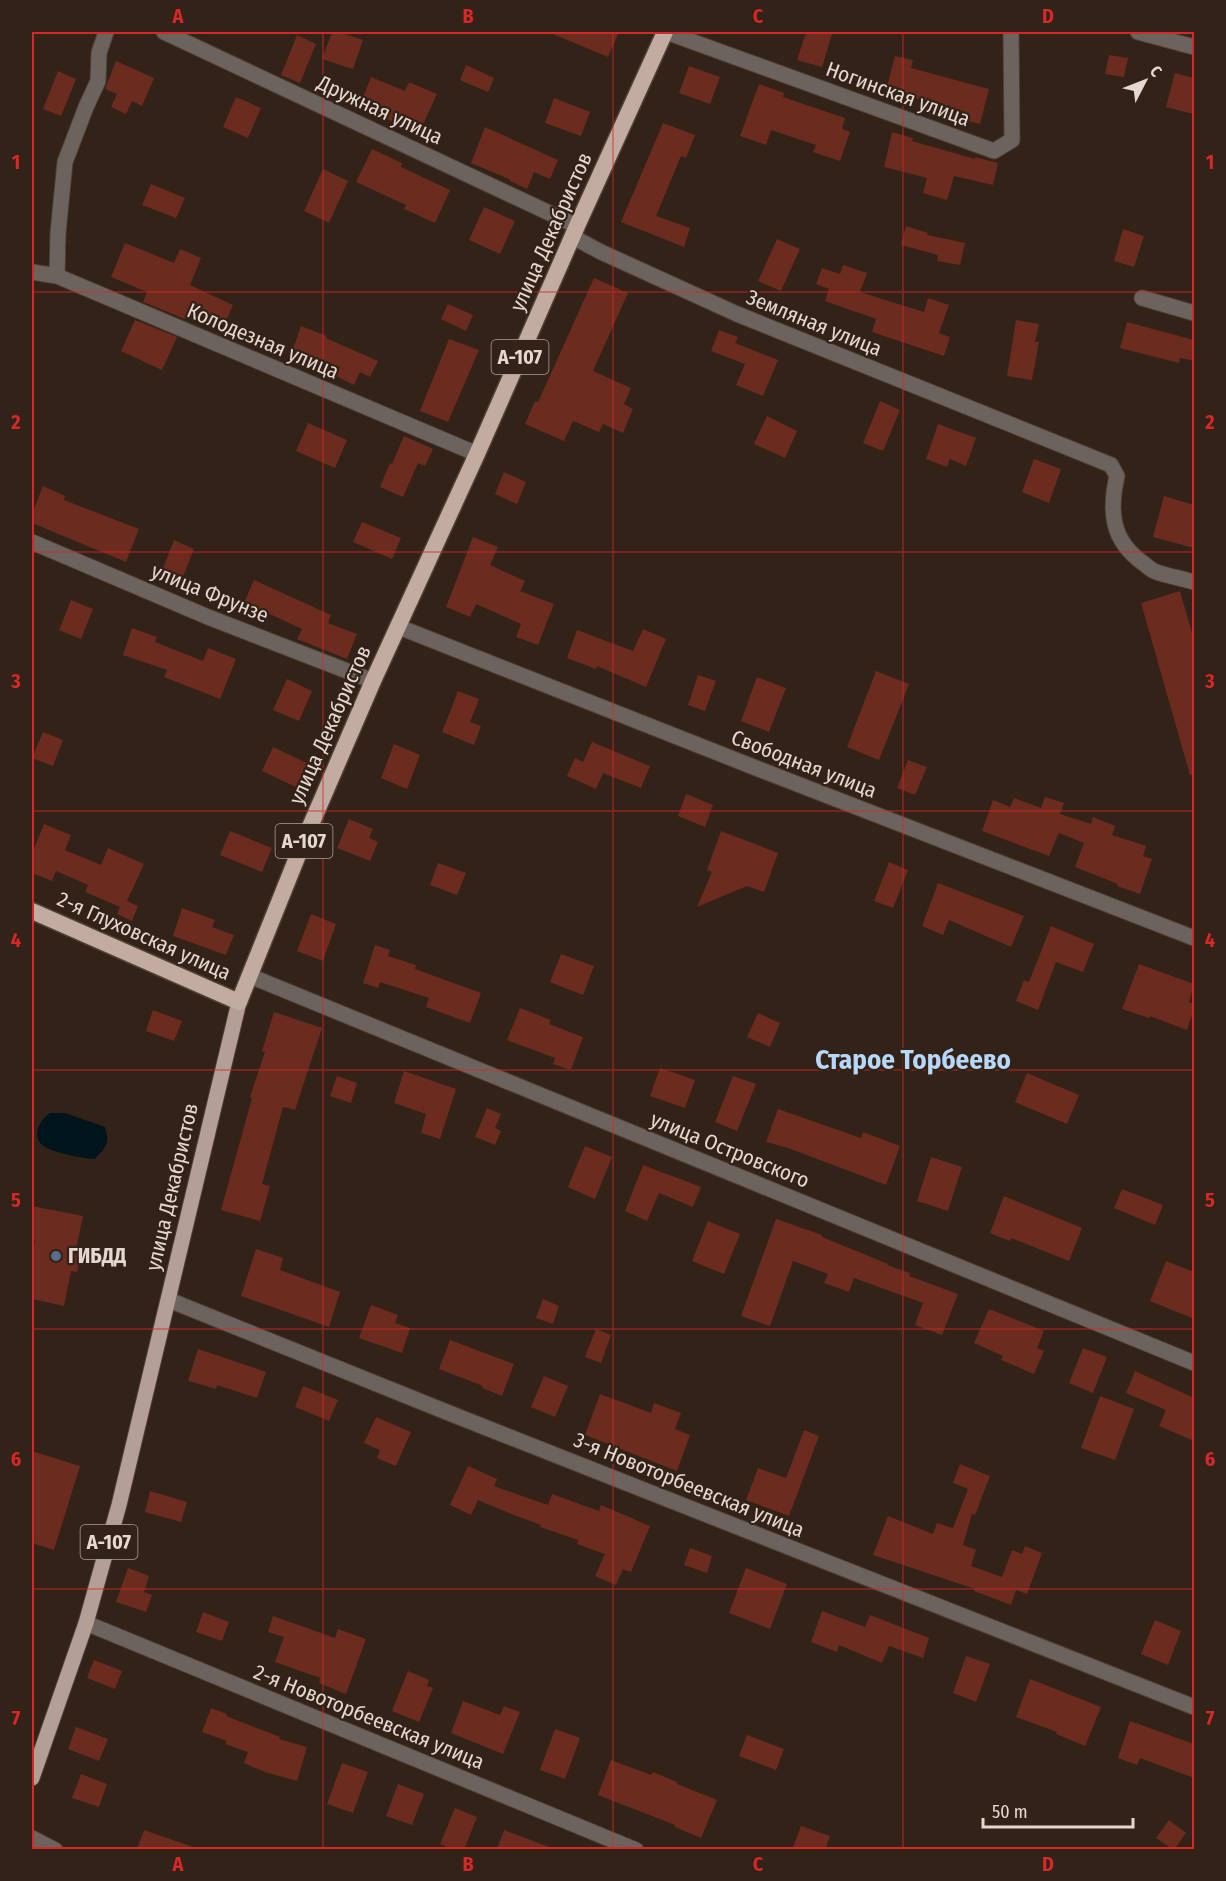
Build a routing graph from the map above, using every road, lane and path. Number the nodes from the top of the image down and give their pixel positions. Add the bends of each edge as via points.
1 (106, 32) edge
2 (164, 32) edge
3 (666, 32) edge
4 (1011, 32) edge
5 (1138, 32) edge
6 (1194, 47) edge
7 (575, 231) junction
8 (32, 272) edge
9 (57, 276) junction
10 (1142, 298) dead end
11 (1194, 314) edge
12 (477, 454) junction
13 (32, 542) edge
14 (1194, 582) edge
15 (399, 627) junction
16 (373, 681) junction
17 (32, 911) edge
18 (1194, 938) edge
19 (250, 976) junction
20 (239, 1002) junction
21 (169, 1300) junction
22 (1194, 1363) edge
23 (86, 1623) junction
24 (1194, 1707) edge
25 (32, 1778) edge
26 (32, 1838) edge
27 (55, 1850) edge
28 (636, 1850) edge

1 - 9 street via 99,53 98,81 64,162
2 - 7 street, Дружная улица
3 - 4 street, Ногинская улица via 994,151 1012,140
3 - 7 highway, улица Декабристов / А-107
5 - 6 street
7 - 12 highway, улица Декабристов / А-107
7 - 14 street, Земляная улица via 601,252 736,314 1111,465 1117,476 1112,498 1118,537 1132,555 1153,571
8 - 9 street, Колодезная улица
9 - 12 street, Колодезная улица
10 - 11 street
12 - 15 highway, улица Декабристов / А-107
13 - 16 street, улица Фрунзе
15 - 16 highway, улица Декабристов / А-107
15 - 18 street, Свободная улица
16 - 19 highway, улица Декабристов / А-107
17 - 20 highway, 2-я Глуховская улица
19 - 20 highway, улица Декабристов / А-107
19 - 22 street, улица Островского
20 - 21 main road, улица Декабристов / А-107
21 - 23 main road, улица Декабристов / А-107
21 - 24 street, 3-я Новоторбеевская улица
23 - 25 main road, улица Декабристов / А-107
23 - 28 street, 2-я Новоторбеевская улица
26 - 27 street

